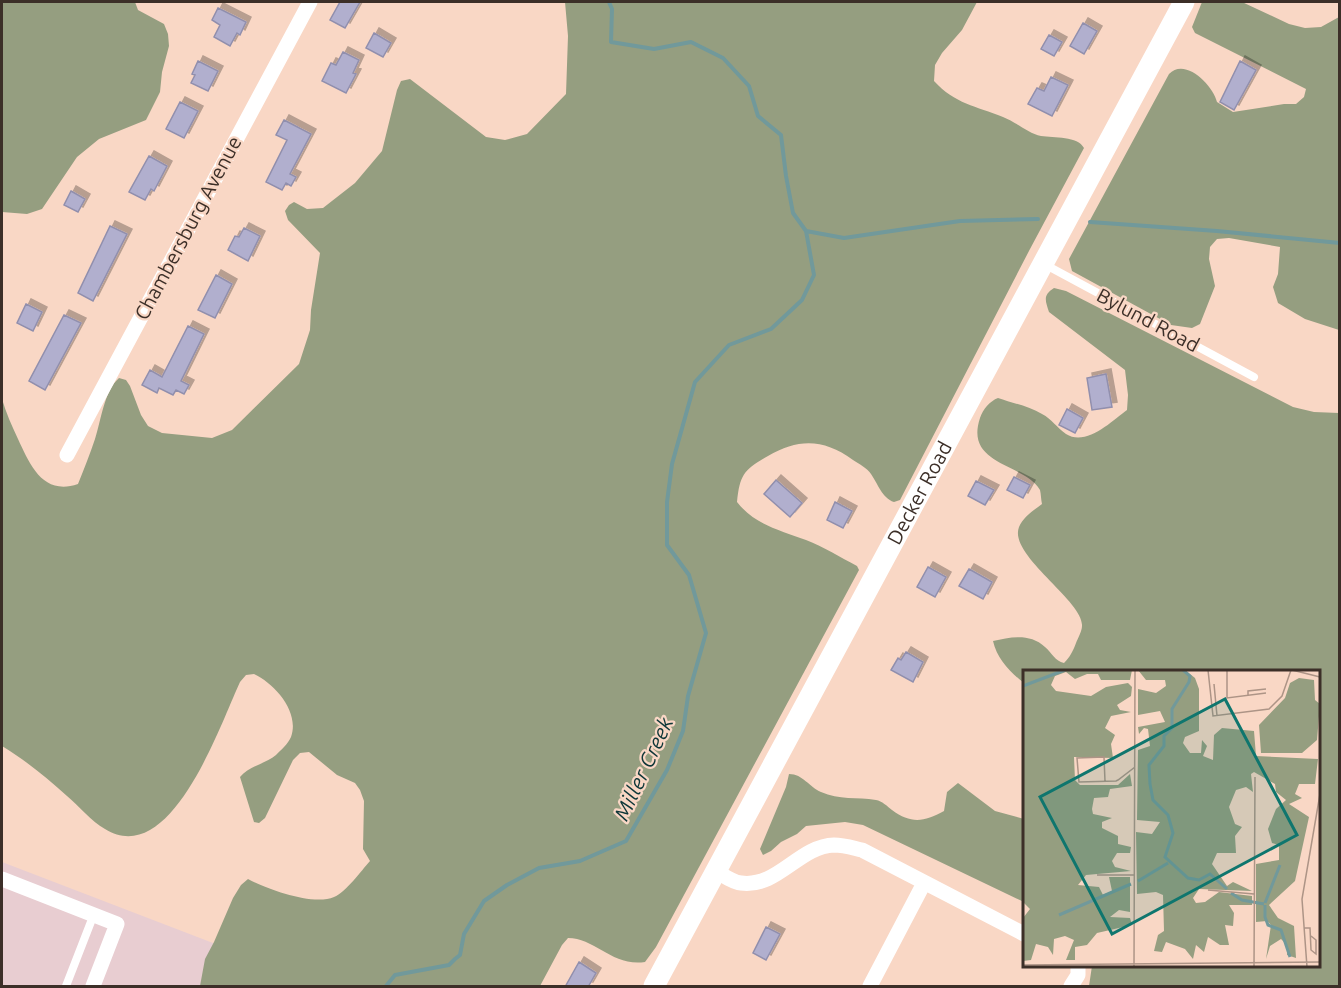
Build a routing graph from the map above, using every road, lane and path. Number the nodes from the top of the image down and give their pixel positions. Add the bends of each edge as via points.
1 (310, 2) edge
2 (1184, 2) edge
3 (1042, 264) junction
4 (1254, 377) dead end
5 (67, 455) dead end
6 (716, 871) junction
7 (2, 879) edge
8 (924, 883) junction
9 (94, 914) junction
10 (1023, 933) edge
11 (1078, 967) edge
12 (66, 987) edge
13 (93, 987) edge
14 (654, 987) edge
15 (870, 987) edge
16 (1071, 987) edge

1 - 5 street, Chambersburg Avenue
2 - 3 street, Decker Road
3 - 4 lane, Bylund Road
3 - 6 street, Decker Road
6 - 8 street via 739,883 749,883 774,876 820,848 840,845 862,850
6 - 14 street, Decker Road
7 - 9 street
8 - 10 street
8 - 15 street
9 - 12 lane
9 - 13 street via 117,924
11 - 16 street

